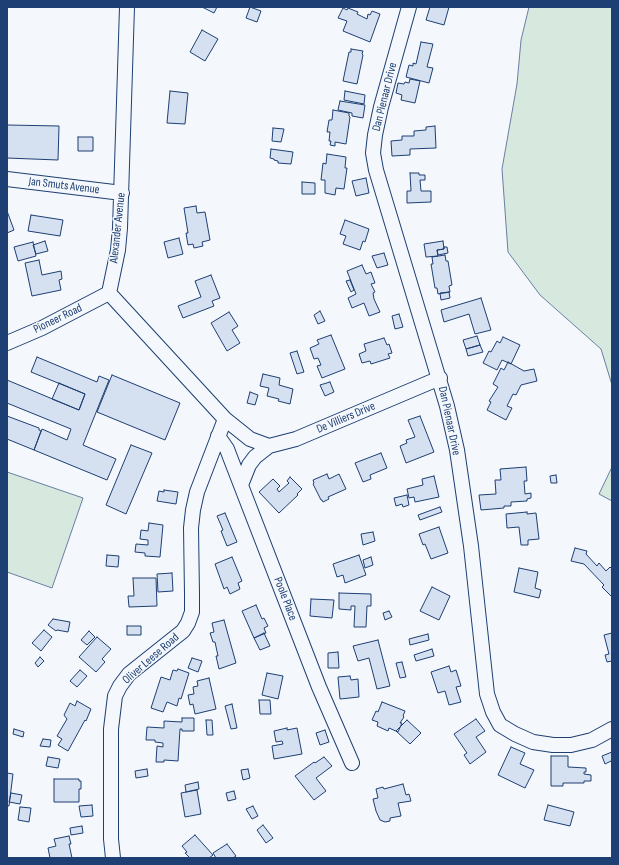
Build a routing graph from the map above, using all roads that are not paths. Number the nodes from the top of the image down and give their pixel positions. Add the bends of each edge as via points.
1 (127, 7) edge
2 (409, 7) edge
3 (7, 179) edge
4 (122, 193) junction
5 (109, 294) junction
6 (7, 343) edge
7 (440, 378) junction
8 (225, 418) junction
9 (218, 436) junction
10 (269, 446) junction
11 (241, 485) junction
12 (612, 729) edge
13 (352, 763) dead end
14 (113, 858) edge

1 - 4 street, Alexander Avenue
2 - 7 street, Dan Pienaar Drive via 381,107 373,153
3 - 4 street, Jan Smuts Avenue
4 - 5 street, Alexander Avenue via 118,250
5 - 6 street, Pioneer Road
5 - 8 street
7 - 10 street, De Villiers Drive via 296,439
7 - 12 street, Dan Pienaar Drive via 456,450 471,546 487,694 493,712 500,725 515,734 533,742 553,745 571,745 592,740
8 - 9 street, Oliver Leese Road
8 - 10 street via 250,439
9 - 11 street, Poole Place via 227,449
9 - 14 street, Oliver Leese Road via 196,492 193,510 192,612 188,623 183,631 129,674 115,696 111,729
10 - 11 street via 249,465
11 - 13 street, Poole Place via 319,688

